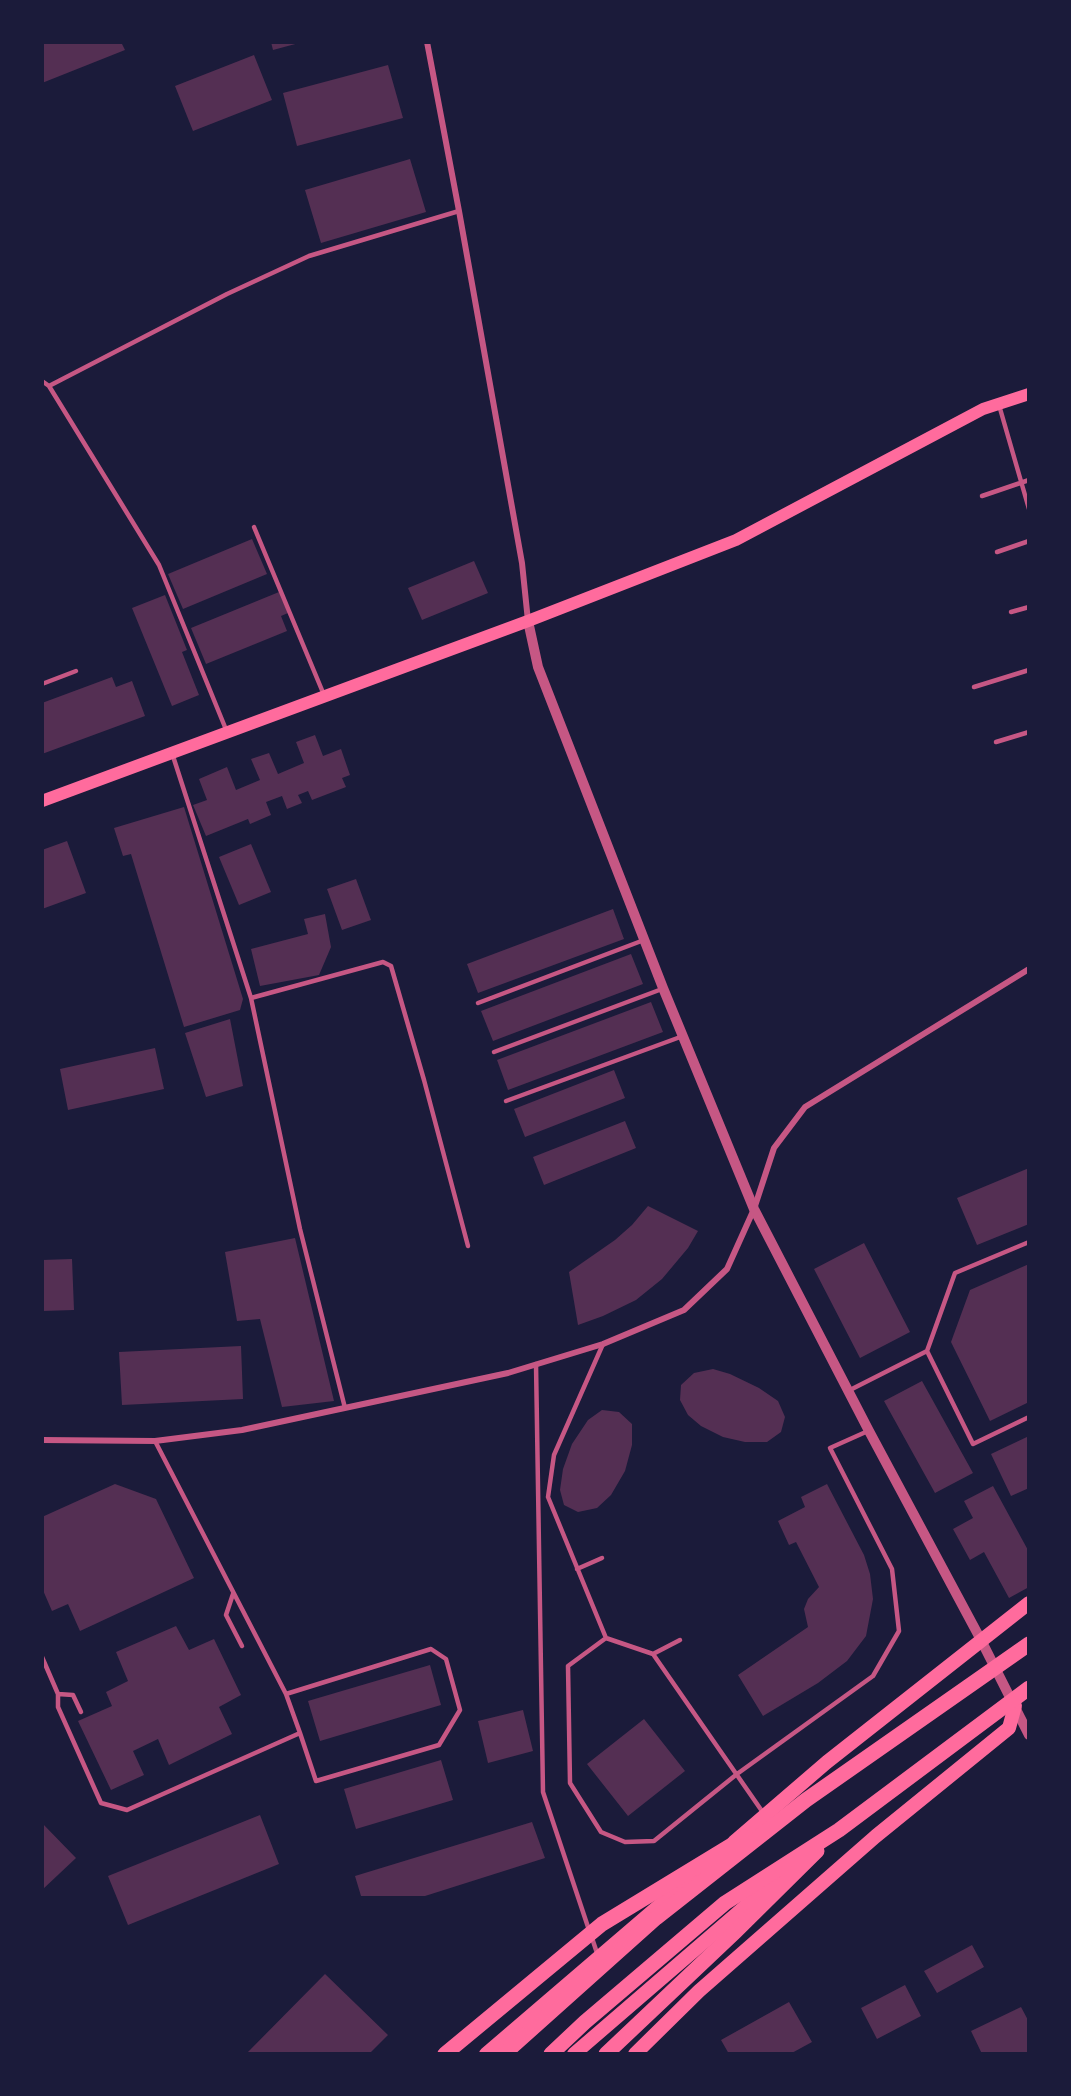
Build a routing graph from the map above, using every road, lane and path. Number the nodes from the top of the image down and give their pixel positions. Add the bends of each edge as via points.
1 (427, 42) edge
2 (459, 211) junction
3 (42, 381) edge
4 (49, 386) junction
5 (1029, 393) edge
6 (999, 402) junction
7 (1029, 480) edge
8 (1021, 482) junction
9 (982, 496) dead end
10 (1029, 509) edge
11 (254, 527) dead end
12 (1029, 541) edge
13 (997, 552) dead end
14 (1029, 607) edge
15 (1011, 612) dead end
16 (528, 621) junction
17 (1029, 670) edge
18 (76, 671) dead end
19 (42, 684) edge
20 (974, 687) dead end
21 (324, 695) junction
22 (227, 732) junction
23 (1029, 732) edge
24 (996, 742) dead end
25 (172, 753) junction
26 (42, 801) edge
27 (645, 940) junction
28 (1029, 969) edge
29 (663, 988) junction
30 (251, 998) junction
31 (478, 1003) dead end
32 (683, 1036) junction
33 (494, 1052) dead end
34 (506, 1101) dead end
35 (754, 1209) junction
36 (1029, 1242) edge
37 (468, 1246) dead end
38 (603, 1344) junction
39 (927, 1351) junction
40 (536, 1364) junction
41 (848, 1391) junction
42 (345, 1408) junction
43 (1029, 1417) edge
44 (868, 1431) junction
45 (42, 1440) edge
46 (155, 1441) junction
47 (602, 1558) dead end
48 (578, 1569) junction
49 (233, 1593) junction
50 (1029, 1603) edge
51 (606, 1638) junction
52 (680, 1640) dead end
53 (981, 1640) junction
54 (1029, 1644) edge
55 (242, 1646) dead end
56 (654, 1653) junction
57 (42, 1656) edge
58 (1029, 1688) edge
59 (58, 1694) junction
60 (286, 1694) junction
61 (1029, 1696) edge
62 (1015, 1706) junction
63 (81, 1712) dead end
64 (300, 1732) junction
65 (1029, 1735) edge
66 (737, 1774) junction
67 (806, 1800) junction
68 (765, 1815) junction
69 (838, 1830) junction
70 (598, 1958) junction
71 (638, 1999) junction
72 (661, 2028) junction
73 (445, 2054) edge
74 (486, 2054) edge
75 (504, 2054) edge
76 (551, 2054) edge
77 (574, 2054) edge
78 (606, 2054) edge
79 (635, 2054) edge

1 - 2 street
2 - 4 lane via 309,256
2 - 16 street via 522,563
3 - 4 lane
4 - 22 lane via 159,565
5 - 6 main road
6 - 8 lane
6 - 16 main road via 736,540
7 - 8 lane
8 - 9 lane
8 - 10 lane
11 - 21 lane
12 - 13 lane
14 - 15 lane
16 - 21 main road
16 - 27 street via 538,667
17 - 20 lane
18 - 19 lane
21 - 22 main road
22 - 25 main road
23 - 24 lane
25 - 26 main road
25 - 30 lane
27 - 29 street
27 - 31 lane
28 - 35 street via 805,1107 774,1148
29 - 32 street
29 - 33 lane
30 - 37 lane via 383,962 391,966
30 - 42 lane via 300,1229
32 - 34 lane
32 - 35 street
35 - 38 street via 727,1269 684,1310
35 - 41 street
36 - 39 lane via 955,1274
38 - 40 street
38 - 48 lane via 554,1455 548,1497
39 - 41 lane
39 - 43 lane via 974,1444
40 - 42 street
40 - 70 lane via 543,1792
41 - 44 street
42 - 46 street via 243,1430
44 - 53 street
44 - 66 lane via 830,1448 892,1569 899,1631 873,1676
45 - 46 street
46 - 49 lane
47 - 48 lane
48 - 51 lane
49 - 55 lane via 226,1614
49 - 60 lane
50 - 53 main road
51 - 56 lane
51 - 66 lane via 568,1666 570,1783 601,1832 625,1842 654,1841
52 - 56 lane
53 - 62 street
53 - 68 main road
54 - 67 highway
56 - 66 lane
57 - 59 lane
58 - 69 highway
59 - 63 lane via 73,1695
59 - 64 lane via 58,1707 102,1803 126,1810
60 - 64 lane
60 - 64 lane via 431,1649 446,1659 460,1710 439,1745 316,1781
61 - 62 main road
62 - 65 street
62 - 71 main road via 775,1879
62 - 72 main road via 1009,1728 876,1836
66 - 68 lane
67 - 73 highway via 602,1924
67 - 75 highway via 656,1917
68 - 70 main road
69 - 76 highway via 725,1903
69 - 78 highway
70 - 74 main road
71 - 72 main road
71 - 77 main road
72 - 79 main road

